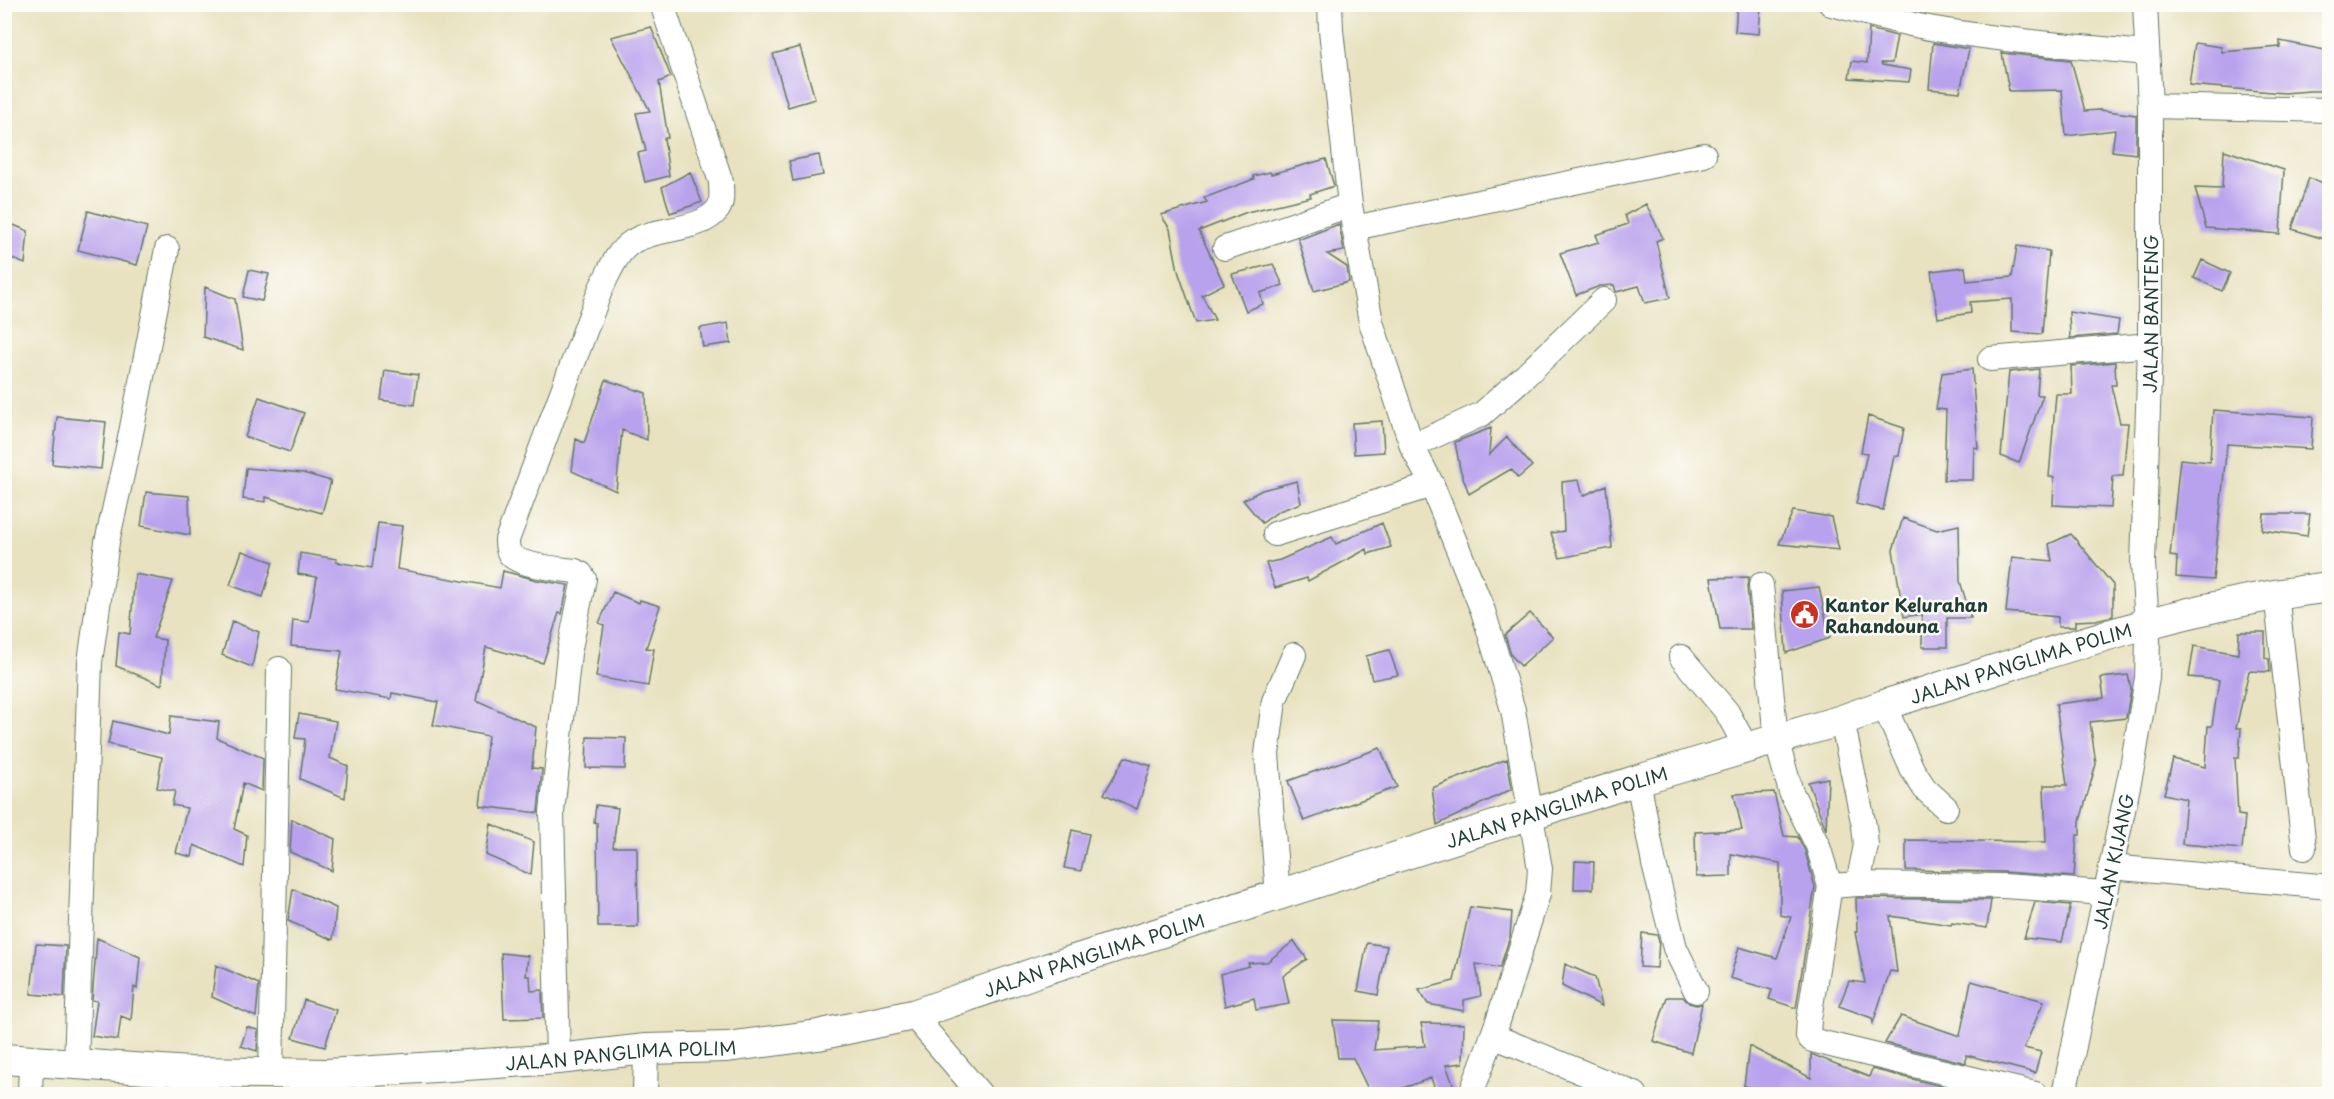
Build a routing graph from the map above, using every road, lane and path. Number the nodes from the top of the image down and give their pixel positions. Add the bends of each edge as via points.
1 (662, 4) edge
2 (1330, 4) edge
3 (1831, 4) edge
4 (2145, 4) edge
5 (2146, 53) junction
6 (2150, 106) junction
7 (2330, 110) edge
8 (1704, 155) dead end
9 (1352, 217) junction
10 (1225, 248) dead end
11 (167, 249) dead end
12 (1604, 300) dead end
13 (2150, 345) junction
14 (1989, 359) dead end
15 (1412, 446) junction
16 (1432, 485) junction
17 (1275, 534) dead end
18 (1761, 585) dead end
19 (2330, 587) edge
20 (2276, 593) junction
21 (2147, 624) junction
22 (1294, 655) dead end
23 (1681, 657) dead end
24 (279, 669) dead end
25 (1884, 705) junction
26 (1842, 720) junction
27 (1776, 739) junction
28 (1746, 747) junction
29 (1638, 780) junction
30 (1946, 808) dead end
31 (1531, 815) junction
32 (2304, 848) dead end
33 (2111, 867) junction
34 (1858, 884) junction
35 (1830, 886) junction
36 (2330, 887) edge
37 (2106, 892) junction
38 (1278, 896) junction
39 (1696, 991) dead end
40 (913, 1015) junction
41 (1493, 1036) junction
42 (646, 1049) junction
43 (558, 1059) junction
44 (18, 1061) edge
45 (76, 1064) junction
46 (271, 1074) junction
47 (328, 1084) edge
48 (1602, 1088) edge
49 (30, 1095) edge
50 (645, 1095) edge
51 (980, 1095) edge
52 (1471, 1095) edge
53 (1635, 1095) edge
54 (2035, 1095) edge
55 (2064, 1095) edge

1 - 43 street via 721,182 719,208 705,220 631,242 615,259 507,540 507,549 520,561 575,571 584,579 569,653 552,812
2 - 9 street
3 - 5 street via 1936,29
4 - 5 street, JALAN BANTENG
5 - 6 street, JALAN BANTENG
6 - 7 street
6 - 13 street, JALAN BANTENG
8 - 9 street
9 - 10 street
9 - 15 street via 1371,322
11 - 45 street via 107,542 90,662
12 - 15 street via 1482,414
13 - 14 street
13 - 21 street, JALAN BANTENG via 2143,564
15 - 16 street
16 - 17 street
16 - 31 street via 1483,611 1513,710
18 - 27 street
19 - 20 street, JALAN PANGLIMA POLIM
20 - 21 street, JALAN PANGLIMA POLIM
20 - 32 street
21 - 25 street, JALAN PANGLIMA POLIM
21 - 33 street, JALAN KIJANG via 2147,678
22 - 38 street via 1274,701 1267,754
23 - 28 street via 1726,712
24 - 46 street
25 - 26 street, JALAN PANGLIMA POLIM
25 - 30 street via 1912,769 1925,789
26 - 27 street, JALAN PANGLIMA POLIM
26 - 34 street via 1866,845
27 - 28 street, JALAN PANGLIMA POLIM
27 - 35 street via 1791,792 1818,846
28 - 29 street, JALAN PANGLIMA POLIM
29 - 31 street, JALAN PANGLIMA POLIM
29 - 39 street via 1675,948
31 - 38 street, JALAN PANGLIMA POLIM
31 - 41 street via 1540,869 1538,894
33 - 36 street
33 - 37 street, JALAN KIJANG
34 - 35 street
34 - 37 street
35 - 54 street via 1808,1036
37 - 55 street, JALAN KIJANG
38 - 40 street, JALAN PANGLIMA POLIM
40 - 42 street, JALAN PANGLIMA POLIM via 818,1035 727,1047
40 - 51 street
41 - 48 street
41 - 52 street
42 - 43 street, JALAN PANGLIMA POLIM
42 - 50 street
43 - 47 street, JALAN PANGLIMA POLIM
44 - 45 street, JALAN PANGLIMA POLIM
44 - 49 street
45 - 46 street, JALAN PANGLIMA POLIM
46 - 47 street, JALAN PANGLIMA POLIM
48 - 53 street

